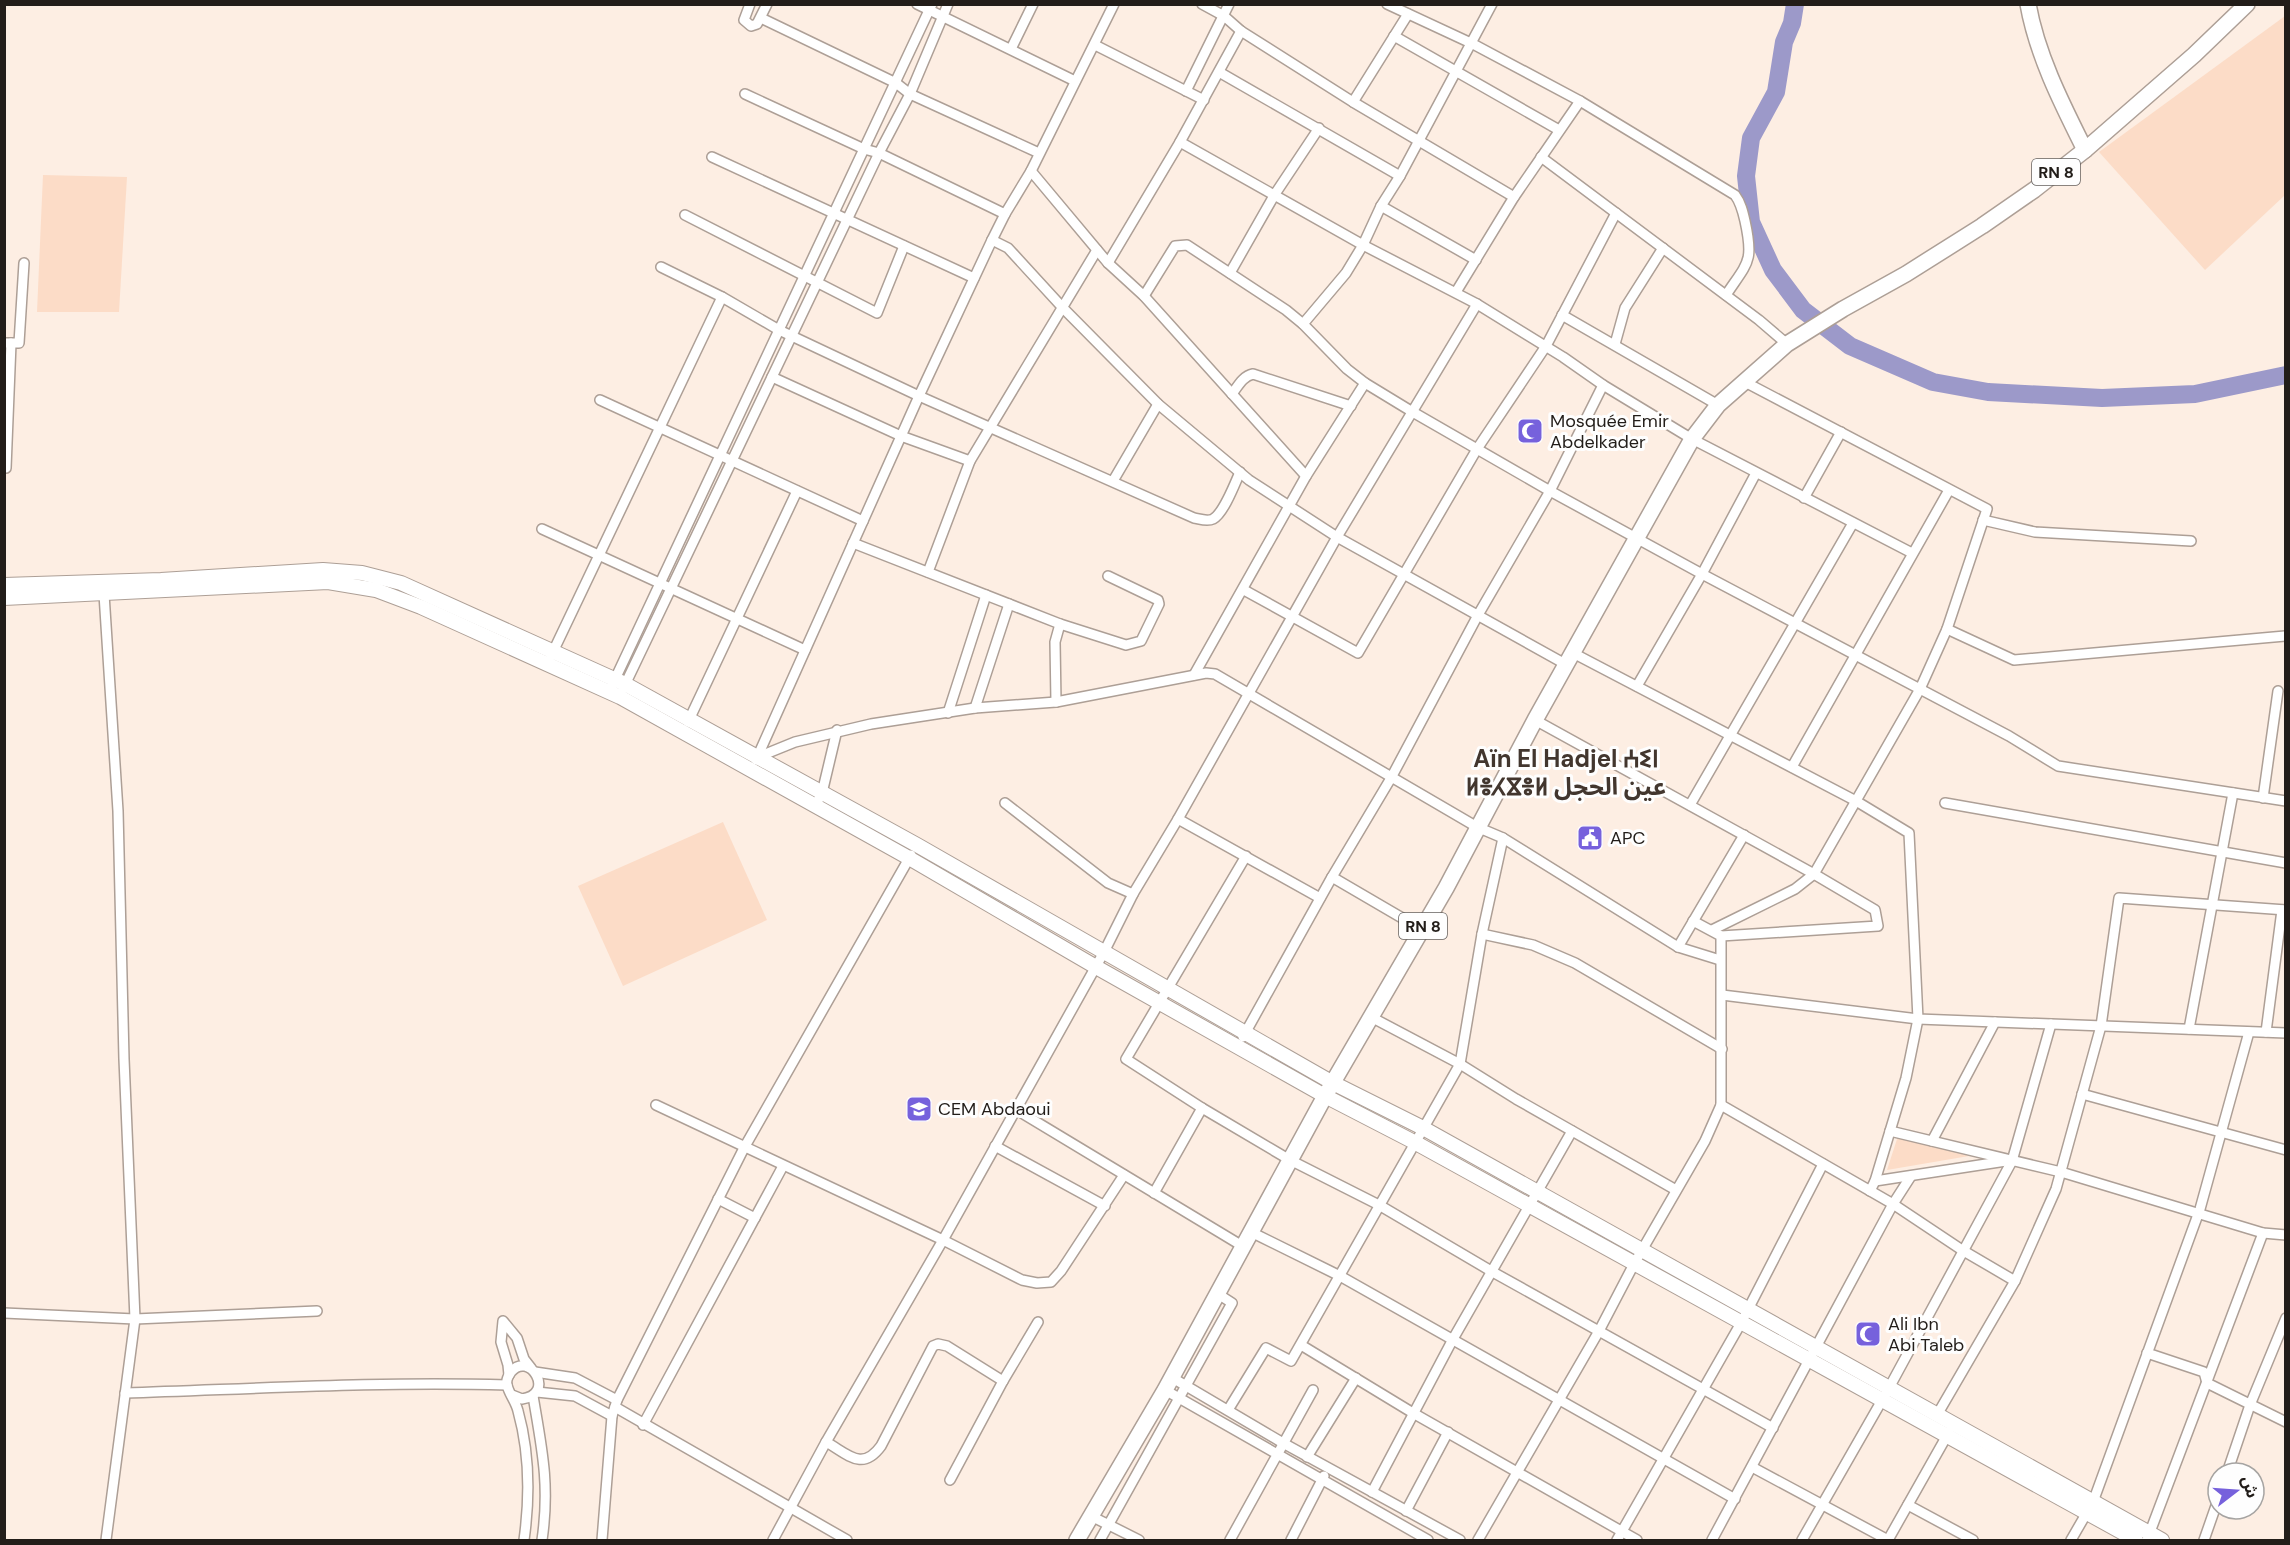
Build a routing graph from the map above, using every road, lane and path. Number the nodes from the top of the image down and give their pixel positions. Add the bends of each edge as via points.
1 (750, 4) edge
2 (767, 4) edge
3 (917, 4) edge
4 (948, 4) edge
5 (1033, 4) edge
6 (1114, 4) edge
7 (1202, 4) edge
8 (1229, 4) edge
9 (1492, 4) edge
10 (2028, 4) edge
11 (2247, 4) edge
12 (1390, 5) edge
13 (931, 7) edge
14 (1408, 14) junction
15 (943, 16) junction
16 (1224, 16) junction
17 (761, 18) junction
18 (1241, 31) junction
19 (1394, 36) junction
20 (1473, 44) junction
21 (1095, 45) junction
22 (1011, 49) junction
23 (1219, 72) junction
24 (1457, 72) junction
25 (1076, 81) junction
26 (896, 83) junction
27 (1186, 91) junction
28 (745, 94) dead end
29 (910, 94) junction
30 (1204, 100) junction
31 (1580, 101) junction
32 (1353, 102) junction
33 (1319, 129) junction
34 (1559, 130) junction
35 (1418, 141) junction
36 (1180, 142) junction
37 (864, 149) junction
38 (2085, 150) junction
39 (879, 153) junction
40 (1039, 153) junction
41 (712, 157) dead end
42 (1541, 157) junction
43 (1031, 171) junction
44 (1400, 176) junction
45 (1275, 194) junction
46 (1514, 197) junction
47 (1381, 206) junction
48 (834, 213) junction
49 (1616, 213) junction
50 (685, 214) dead end
51 (1005, 214) junction
52 (848, 220) junction
53 (993, 240) junction
54 (1363, 245) junction
55 (904, 246) junction
56 (1663, 248) junction
57 (1096, 250) junction
58 (1476, 260) junction
59 (24, 263) dead end
60 (1108, 263) junction
61 (661, 267) dead end
62 (1230, 273) junction
63 (806, 276) junction
64 (974, 278) junction
65 (818, 282) junction
66 (1456, 292) junction
67 (1726, 295) junction
68 (1144, 296) junction
69 (722, 297) junction
70 (1478, 304) junction
71 (1063, 308) junction
72 (1562, 315) junction
73 (1303, 324) junction
74 (779, 330) junction
75 (792, 336) junction
76 (1793, 340) junction
77 (8, 343) edge
78 (1615, 344) junction
79 (1546, 346) junction
80 (772, 378) junction
81 (1743, 381) junction
82 (1365, 383) junction
83 (1603, 385) junction
84 (1232, 394) junction
85 (919, 396) junction
86 (600, 400) dead end
87 (1158, 404) junction
88 (1718, 405) junction
89 (1350, 406) junction
90 (1411, 411) junction
91 (661, 428) junction
92 (990, 428) junction
93 (1841, 432) junction
94 (901, 436) junction
95 (1692, 439) junction
96 (1477, 449) junction
97 (721, 456) junction
98 (732, 461) junction
99 (970, 461) junction
100 (6, 468) dead end
101 (1240, 472) junction
102 (1756, 473) junction
103 (1306, 476) junction
104 (1113, 481) junction
105 (1949, 490) junction
106 (797, 491) junction
107 (1551, 491) junction
108 (1804, 498) junction
109 (1290, 506) junction
110 (1983, 520) junction
111 (863, 521) junction
112 (1853, 523) junction
113 (542, 529) dead end
114 (1337, 537) junction
115 (1636, 538) junction
116 (2191, 540) dead end
117 (853, 543) junction
118 (1912, 553) junction
119 (599, 555) junction
120 (928, 572) junction
121 (1404, 573) junction
122 (1702, 574) junction
123 (1108, 576) dead end
124 (661, 583) junction
125 (4, 585) edge
126 (671, 588) junction
127 (1244, 590) junction
128 (104, 594) junction
129 (986, 595) junction
130 (4, 598) edge
131 (1009, 604) junction
132 (1292, 615) junction
133 (1478, 615) junction
134 (736, 618) junction
135 (1060, 624) junction
136 (1797, 624) junction
137 (1947, 629) junction
138 (2285, 636) edge
139 (805, 650) junction
140 (1854, 655) junction
141 (550, 658) junction
142 (1570, 659) junction
143 (1194, 675) junction
144 (1636, 686) junction
145 (617, 688) junction
146 (1920, 690) junction
147 (2278, 691) dead end
148 (1249, 695) junction
149 (1056, 702) junction
150 (975, 708) junction
151 (948, 713) junction
152 (1535, 720) junction
153 (686, 726) junction
154 (837, 730) junction
155 (1730, 735) junction
156 (758, 757) junction
157 (1792, 767) junction
158 (749, 769) junction
159 (1391, 778) junction
160 (822, 793) junction
161 (2233, 793) junction
162 (2263, 798) junction
163 (1856, 801) junction
164 (2286, 801) edge
165 (1005, 803) dead end
166 (1945, 803) dead end
167 (1690, 805) junction
168 (814, 806) junction
169 (1178, 819) junction
170 (1477, 827) junction
171 (1744, 835) junction
172 (1503, 838) junction
173 (917, 845) junction
174 (2222, 852) junction
175 (1246, 856) junction
176 (909, 858) junction
177 (2286, 863) edge
178 (1814, 874) junction
179 (1332, 877) junction
180 (1133, 894) junction
181 (1320, 898) junction
182 (2212, 906) junction
183 (2284, 910) edge
184 (1694, 921) junction
185 (1421, 929) junction
186 (1712, 930) junction
187 (1482, 934) junction
188 (1721, 936) junction
189 (1678, 947) junction
190 (1104, 952) junction
191 (1720, 960) junction
192 (1096, 967) junction
193 (1170, 989) junction
194 (1722, 995) junction
195 (1160, 1002) junction
196 (1371, 1017) junction
197 (1918, 1019) junction
198 (1995, 1022) junction
199 (2051, 1024) junction
200 (2101, 1026) junction
201 (2189, 1029) junction
202 (2249, 1032) junction
203 (2266, 1032) junction
204 (1245, 1033) junction
205 (2286, 1033) edge
206 (1238, 1047) junction
207 (1722, 1049) junction
208 (1460, 1064) junction
209 (1329, 1090) junction
210 (2082, 1094) junction
211 (656, 1105) dead end
212 (1721, 1105) junction
213 (1202, 1108) junction
214 (1015, 1109) junction
215 (1423, 1128) junction
216 (1572, 1131) junction
217 (1890, 1131) junction
218 (2221, 1132) junction
219 (1932, 1141) junction
220 (1416, 1143) junction
221 (995, 1146) junction
222 (744, 1148) junction
223 (2286, 1150) edge
224 (1290, 1161) junction
225 (2012, 1161) junction
226 (1823, 1164) junction
227 (783, 1166) junction
228 (2061, 1172) junction
229 (1124, 1175) junction
230 (1911, 1176) junction
231 (1875, 1181) junction
232 (1676, 1190) junction
233 (1870, 1191) junction
234 (1154, 1193) junction
235 (1536, 1193) junction
236 (718, 1199) junction
237 (1893, 1204) junction
238 (1379, 1205) junction
239 (1105, 1206) junction
240 (1528, 1206) junction
241 (2198, 1214) junction
242 (755, 1218) junction
243 (1251, 1232) junction
244 (2263, 1233) junction
245 (2286, 1235) edge
246 (943, 1240) junction
247 (1244, 1247) junction
248 (1642, 1250) junction
249 (1962, 1250) junction
250 (1634, 1264) junction
251 (1491, 1271) junction
252 (1340, 1276) junction
253 (2015, 1281) junction
254 (1218, 1294) junction
255 (1747, 1309) junction
256 (317, 1311) dead end
257 (4, 1313) edge
258 (2286, 1318) edge
259 (135, 1319) junction
260 (1038, 1322) dead end
261 (1741, 1323) junction
262 (1599, 1331) junction
263 (1453, 1339) junction
264 (1301, 1345) junction
265 (1817, 1348) junction
266 (2148, 1353) junction
267 (1809, 1360) junction
268 (533, 1370) junction
269 (1356, 1378) junction
270 (508, 1380) junction
271 (1003, 1382) junction
272 (1168, 1383) junction
273 (2207, 1383) junction
274 (1187, 1386) junction
275 (1703, 1389) junction
276 (1313, 1390) dead end
277 (125, 1393) junction
278 (535, 1394) junction
279 (1886, 1394) junction
280 (512, 1395) junction
281 (1180, 1399) junction
282 (1561, 1400) junction
283 (2250, 1405) junction
284 (615, 1408) junction
285 (1228, 1410) junction
286 (1413, 1413) junction
287 (1937, 1415) junction
288 (2286, 1422) edge
289 (644, 1425) junction
290 (1773, 1428) junction
291 (1950, 1430) junction
292 (1448, 1432) junction
293 (826, 1442) junction
294 (1283, 1443) junction
295 (1276, 1455) junction
296 (1307, 1457) junction
297 (1664, 1458) junction
298 (2231, 1461) edge
299 (1752, 1467) junction
300 (1328, 1468) junction
301 (1518, 1472) junction
302 (950, 1480) dead end
303 (1322, 1480) junction
304 (1372, 1492) junction
305 (1735, 1499) junction
306 (1822, 1505) junction
307 (1908, 1505) junction
308 (2090, 1508) junction
309 (790, 1509) junction
310 (1406, 1511) junction
311 (1091, 1515) junction
312 (2211, 1521) edge
313 (1108, 1525) junction
314 (1438, 1529) junction
315 (1619, 1536) edge
316 (2153, 1538) edge
317 (106, 1540) edge
318 (524, 1540) edge
319 (542, 1540) edge
320 (602, 1540) edge
321 (773, 1540) edge
322 (847, 1540) edge
323 (1077, 1540) edge
324 (1100, 1540) edge
325 (1139, 1540) edge
326 (1230, 1540) edge
327 (1291, 1540) edge
328 (1430, 1540) edge
329 (1460, 1540) edge
330 (1478, 1540) edge
331 (1637, 1540) edge
332 (1712, 1540) edge
333 (1802, 1540) edge
334 (1888, 1540) edge
335 (1973, 1540) edge
336 (2071, 1540) edge
337 (2136, 1540) edge
338 (2204, 1540) edge

1 - 17 street via 744,18 746,24 755,25
2 - 17 street
3 - 13 street
4 - 15 street
5 - 22 street
6 - 21 street
7 - 16 street
8 - 16 street
9 - 20 street
10 - 38 main road via 2044,56
11 - 38 main road, RN 8
12 - 14 street
13 - 15 street
13 - 26 street
14 - 19 street
14 - 20 street
15 - 22 street
15 - 29 street
16 - 18 street
16 - 27 street
17 - 26 street
18 - 23 street
18 - 32 street
19 - 24 street
19 - 32 street
20 - 24 street
20 - 31 street
21 - 25 street
21 - 27 street
22 - 25 street
23 - 30 street
23 - 33 street
24 - 34 street
24 - 35 street
25 - 40 street
26 - 29 street
26 - 37 street
27 - 30 street
28 - 37 street
29 - 39 street
29 - 40 street
30 - 36 street
31 - 34 street
31 - 67 street via 1738,199 1750,254
32 - 35 street
33 - 44 street
33 - 45 street
34 - 42 street
35 - 44 street
35 - 46 street
36 - 45 street
36 - 60 street
37 - 39 street
37 - 48 street
38 - 76 main road, RN 8 via 1982,226
39 - 51 street
39 - 52 street
40 - 43 street
41 - 48 street
42 - 46 street
42 - 49 street
43 - 51 street
43 - 57 street
44 - 47 street
45 - 54 street
45 - 62 street
46 - 58 street
47 - 54 street
47 - 58 street
48 - 52 street
48 - 63 street
49 - 56 street
49 - 72 street
50 - 63 street
51 - 53 street
52 - 55 street
52 - 65 street
53 - 64 street
53 - 71 street via 1008,248
54 - 66 street
54 - 73 street via 1346,273
55 - 64 street
55 - 65 street via 877,312
56 - 67 street
56 - 78 street via 1625,308
57 - 60 street
57 - 71 street
58 - 66 street
59 - 77 street via 19,343
60 - 68 street
61 - 69 street
62 - 68 street via 1187,245 1175,246
62 - 73 street
63 - 65 street
63 - 74 street
64 - 85 street
65 - 75 street
66 - 70 street
67 - 76 street
68 - 84 street
69 - 74 street
69 - 91 street
70 - 79 street
70 - 90 street
71 - 87 street
71 - 92 street
72 - 78 street
72 - 79 street
73 - 82 street
74 - 75 street
74 - 97 street
75 - 80 street
75 - 85 street
76 - 81 main road, RN 8
77 - 100 street
78 - 88 street
79 - 83 street
79 - 96 street
80 - 94 street
80 - 98 street
81 - 88 main road, RN 8
81 - 93 street
82 - 89 street
82 - 90 street
83 - 95 street
83 - 107 street
84 - 89 street via 1253,374
84 - 103 street
85 - 92 street
85 - 94 street
86 - 91 street
87 - 101 street
87 - 104 street
88 - 95 main road, RN 8
89 - 103 street
90 - 96 street
90 - 114 street
91 - 97 street
91 - 119 street
92 - 99 street
92 - 104 street
93 - 105 street
93 - 108 street
94 - 99 street
94 - 111 street
95 - 102 street
95 - 115 main road, RN 8
96 - 107 street
96 - 121 street
97 - 98 street
97 - 124 street
98 - 106 street
98 - 126 street
99 - 120 street
101 - 104 street via 1220,513 1206,521
101 - 109 street
102 - 108 street
102 - 122 street
103 - 109 street
105 - 110 street via 1987,509
105 - 118 street
106 - 111 street
106 - 134 street
107 - 115 street
107 - 133 street
108 - 112 street
109 - 114 street
109 - 127 street
110 - 116 street via 2035,532
110 - 137 street
111 - 117 street
112 - 118 street
112 - 136 street
113 - 119 street
114 - 121 street
114 - 132 street
115 - 122 street
115 - 142 main road, RN 8
117 - 120 street
117 - 139 street
118 - 140 street
119 - 124 street
119 - 141 street
120 - 129 street
121 - 132 street via 1358,653
121 - 133 street
122 - 136 street
122 - 144 street
123 - 135 street via 1158,600 1141,641 1126,645
124 - 126 street
124 - 145 street
125 - 141 main road via 322,570 362,573 400,583
126 - 134 street
126 - 145 street
127 - 132 street
127 - 143 street
128 - 130 main road
128 - 141 main road via 328,582 376,590
128 - 259 street via 118,811
129 - 131 street
129 - 151 street
131 - 135 street
131 - 150 street
132 - 148 street
133 - 142 street
133 - 159 street
134 - 139 street
134 - 153 street
135 - 149 street via 1055,642
136 - 140 street
136 - 155 street
137 - 138 street via 2014,660
137 - 146 street
139 - 156 street
140 - 146 street
140 - 157 street
141 - 145 main road
142 - 144 street
142 - 152 main road, RN 8
143 - 148 street via 1215,674
143 - 149 street
144 - 155 street
145 - 153 main road
146 - 161 street via 2058,766
146 - 163 street
147 - 162 street
148 - 159 street
148 - 169 street
149 - 150 street
150 - 151 street
151 - 154 street
152 - 167 street
152 - 170 main road, RN 8
153 - 156 main road
153 - 158 main road
154 - 156 street
154 - 160 street
155 - 157 street
155 - 167 street
156 - 158 street
156 - 160 main road
157 - 163 street
158 - 168 main road
159 - 170 street
159 - 179 street
160 - 168 street
160 - 173 main road
161 - 162 street
161 - 174 street
162 - 164 street
163 - 178 street
163 - 197 street via 1909,833
165 - 180 street via 1108,883
166 - 174 street
167 - 171 street
168 - 176 main road
169 - 175 street
169 - 180 street
170 - 172 street
170 - 185 main road, RN 8
171 - 178 street
171 - 184 street
172 - 187 street
172 - 189 street
173 - 176 street
173 - 190 main road
174 - 177 street
174 - 182 street
175 - 181 street
175 - 193 street
176 - 192 main road
176 - 222 street
178 - 186 street via 1794,890
178 - 188 street via 1875,910 1878,926
179 - 181 street
179 - 185 street
180 - 190 street
181 - 204 street
182 - 183 street
182 - 200 street via 2118,898
182 - 201 street
183 - 203 street
184 - 186 street
184 - 189 street
185 - 196 main road, RN 8
186 - 188 street
187 - 207 street via 1533,945 1575,963
187 - 208 street
188 - 191 street
189 - 191 street
190 - 192 street
190 - 193 main road
191 - 194 street
192 - 195 main road
192 - 214 street
193 - 195 street
193 - 204 main road
194 - 197 street
194 - 207 street
195 - 206 main road
195 - 213 street via 1126,1059
196 - 208 street
196 - 209 main road, RN 8
197 - 198 street
197 - 217 street
198 - 199 street
198 - 219 street
199 - 200 street
199 - 225 street
200 - 201 street
200 - 210 street
201 - 202 street
202 - 203 street
202 - 218 street
203 - 205 street
204 - 206 street
204 - 209 main road
206 - 209 main road
207 - 212 street
208 - 215 street
208 - 216 street
209 - 215 main road
209 - 220 main road
209 - 224 main road, RN 8
210 - 218 street
210 - 228 street
211 - 222 street
212 - 226 street
212 - 232 street
213 - 224 street
213 - 234 street
214 - 221 street
214 - 229 street
215 - 220 street
215 - 235 main road
216 - 232 street
216 - 235 street
217 - 219 street
217 - 231 street
218 - 223 street
218 - 241 street
219 - 225 street
220 - 238 street
220 - 240 main road
221 - 239 street
221 - 246 street
222 - 227 street
222 - 236 street
224 - 238 street
224 - 243 main road, RN 8
225 - 228 street
225 - 230 street
225 - 249 street
226 - 233 street
226 - 255 street
227 - 242 street
227 - 246 street
228 - 241 street
228 - 253 street
229 - 234 street
229 - 239 street
230 - 231 street
230 - 237 street
231 - 233 street
232 - 248 street
233 - 237 street
234 - 247 street
235 - 240 street
235 - 248 main road
236 - 242 street
236 - 284 street
237 - 249 street
237 - 265 street
238 - 251 street
238 - 252 street
239 - 246 street via 1051,1282 1022,1280
240 - 250 main road
240 - 251 street
241 - 244 street
241 - 266 street
242 - 289 street
243 - 247 main road, RN 8
243 - 252 street
244 - 245 street
244 - 273 street
246 - 293 street
247 - 254 main road, RN 8
248 - 250 street
248 - 255 main road
249 - 253 street
249 - 279 street
250 - 261 main road
250 - 262 street
251 - 262 street
251 - 263 street
252 - 263 street
252 - 264 street
253 - 287 street
254 - 272 main road, RN 8
254 - 274 street via 1232,1303
255 - 261 street
255 - 265 main road
256 - 259 street
257 - 259 street
258 - 283 street
259 - 277 street
260 - 271 street
261 - 267 main road
261 - 275 street
262 - 275 street
262 - 282 street
263 - 282 street
263 - 286 street
264 - 269 street
264 - 285 street via 1291,1361 1266,1348
265 - 267 street
265 - 279 main road
266 - 273 street via 2204,1372
266 - 308 street
267 - 279 main road
267 - 290 street
268 - 270 street via 521,1367 512,1371
268 - 270 street via 524,1359 517,1338 503,1321 501,1342
268 - 278 street via 539,1381
268 - 284 street via 575,1378
269 - 286 street
269 - 296 street
270 - 277 street
270 - 280 street
271 - 293 street via 938,1344 933,1346 874,1455 857,1460
271 - 302 street
272 - 274 street
272 - 281 street
272 - 311 main road, RN 8
273 - 283 street
273 - 316 street
274 - 281 street
274 - 285 street
275 - 290 street
275 - 297 street
276 - 294 street
277 - 317 street
278 - 280 street via 522,1399
278 - 284 street via 575,1396
278 - 319 street via 546,1468 547,1510
279 - 287 main road
279 - 291 main road
279 - 306 street
280 - 318 street via 528,1470
281 - 295 street
281 - 313 street
282 - 297 street
282 - 301 street
283 - 288 street
283 - 298 street
284 - 289 street
284 - 320 street
285 - 294 street
286 - 292 street
286 - 304 street
287 - 291 main road
289 - 309 street
290 - 299 street
291 - 307 street
291 - 308 main road
292 - 301 street
292 - 310 street
293 - 309 street
294 - 295 street
294 - 296 street
295 - 303 street
295 - 326 street
296 - 300 street
297 - 305 street
297 - 315 street
299 - 305 street
299 - 306 street
300 - 303 street
300 - 304 street
301 - 315 street
301 - 330 street
303 - 327 street
303 - 328 street
304 - 310 street
305 - 332 street
306 - 333 street
306 - 334 street
307 - 334 street
307 - 335 street
308 - 316 main road
308 - 336 street
308 - 337 main road
309 - 321 street
309 - 322 street
310 - 314 street
311 - 313 street
311 - 323 main road, RN 8
312 - 338 street
313 - 324 street
313 - 325 street
314 - 328 street
314 - 329 street
315 - 331 street

